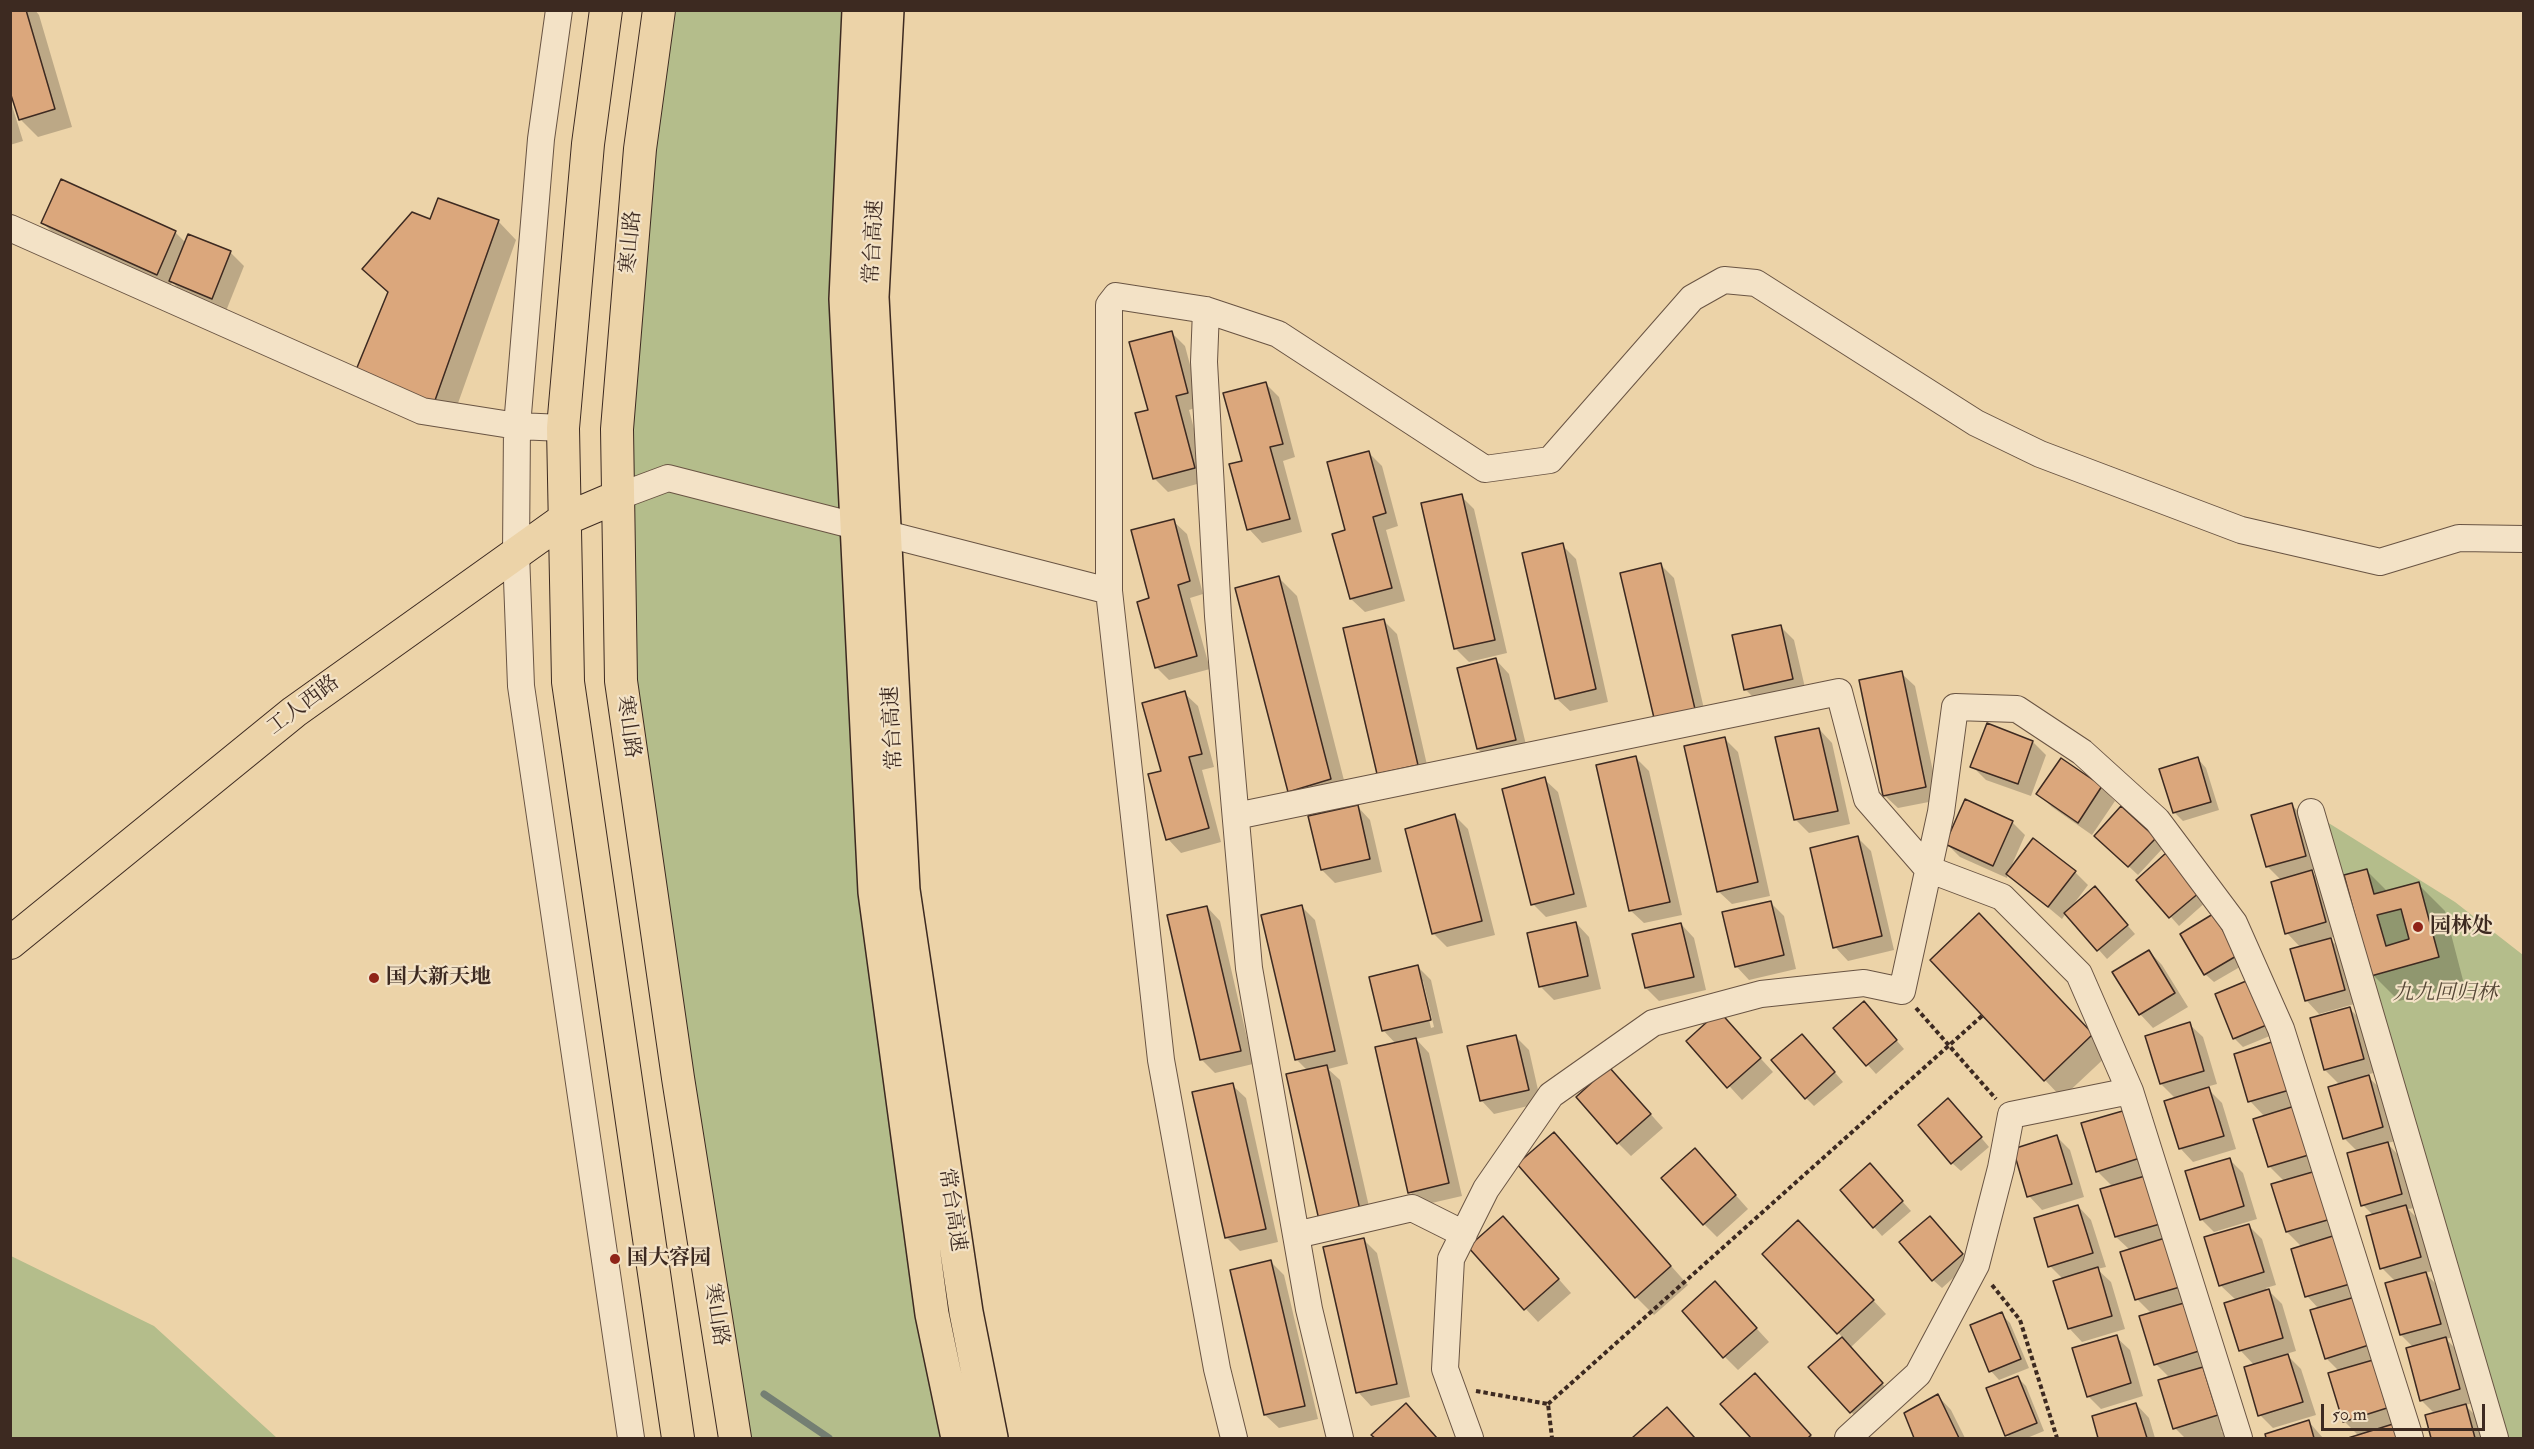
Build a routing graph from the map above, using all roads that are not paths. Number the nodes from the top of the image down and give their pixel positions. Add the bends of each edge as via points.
1 (559, 10) edge
2 (606, 10) edge
3 (658, 10) edge
4 (859, 10) edge
5 (887, 10) edge
6 (10, 228) edge
7 (1206, 310) junction
8 (517, 426) junction
9 (563, 428) junction
10 (617, 496) junction
11 (563, 520) junction
12 (2523, 539) edge
13 (516, 553) junction
14 (1109, 591) junction
15 (2311, 812) dead end
16 (1236, 816) junction
17 (1928, 869) junction
18 (10, 943) edge
19 (2130, 1091) junction
20 (1464, 1234) junction
21 (1296, 1235) junction
22 (631, 1438) edge
23 (678, 1438) edge
24 (735, 1438) edge
25 (958, 1438) edge
26 (992, 1438) edge
27 (1234, 1438) edge
28 (1340, 1438) edge
29 (1470, 1438) edge
30 (1848, 1438) edge
31 (2239, 1438) edge
32 (2410, 1438) edge
33 (2495, 1438) edge

1 - 8 street via 541,139
2 - 9 main road via 588,144
3 - 10 main road, 寒山路 via 640,149 617,429
4 - 25 highway, 常台高速 via 846,299 875,892 932,1314
5 - 26 highway, 常台高速 via 872,297 903,890 966,1312
6 - 8 street via 422,411
7 - 12 street via 1278,334 1485,469 1550,460 1692,298 1724,280 1756,283 1976,423 2040,454 2241,530 2380,562 2459,538
7 - 14 street via 1116,296 1109,306
7 - 16 street via 1204,362 1218,604
8 - 9 street
8 - 13 street
9 - 11 main road
10 - 11 main road, 工人西路
10 - 14 street via 668,478
10 - 24 main road, 寒山路 via 621,681
11 - 13 main road, 工人西路
11 - 23 main road via 567,682
13 - 18 main road, 工人西路 via 294,712
13 - 22 street via 521,686
14 - 27 street via 1161,1060 1217,1369
15 - 33 street
16 - 17 street via 1839,692 1868,799
16 - 21 street via 1249,968
17 - 19 street via 2002,897 2079,974
17 - 20 street via 1902,991 1864,983 1761,994 1653,1023 1551,1095 1486,1190
17 - 32 street via 1941,812 1955,706 2017,709 2082,752 2157,820 2234,923 2281,1029
19 - 30 street via 2011,1115 1977,1265 1918,1374
19 - 31 street
20 - 21 street via 1412,1208
20 - 29 street via 1451,1259 1445,1369
21 - 28 street via 1309,1310

